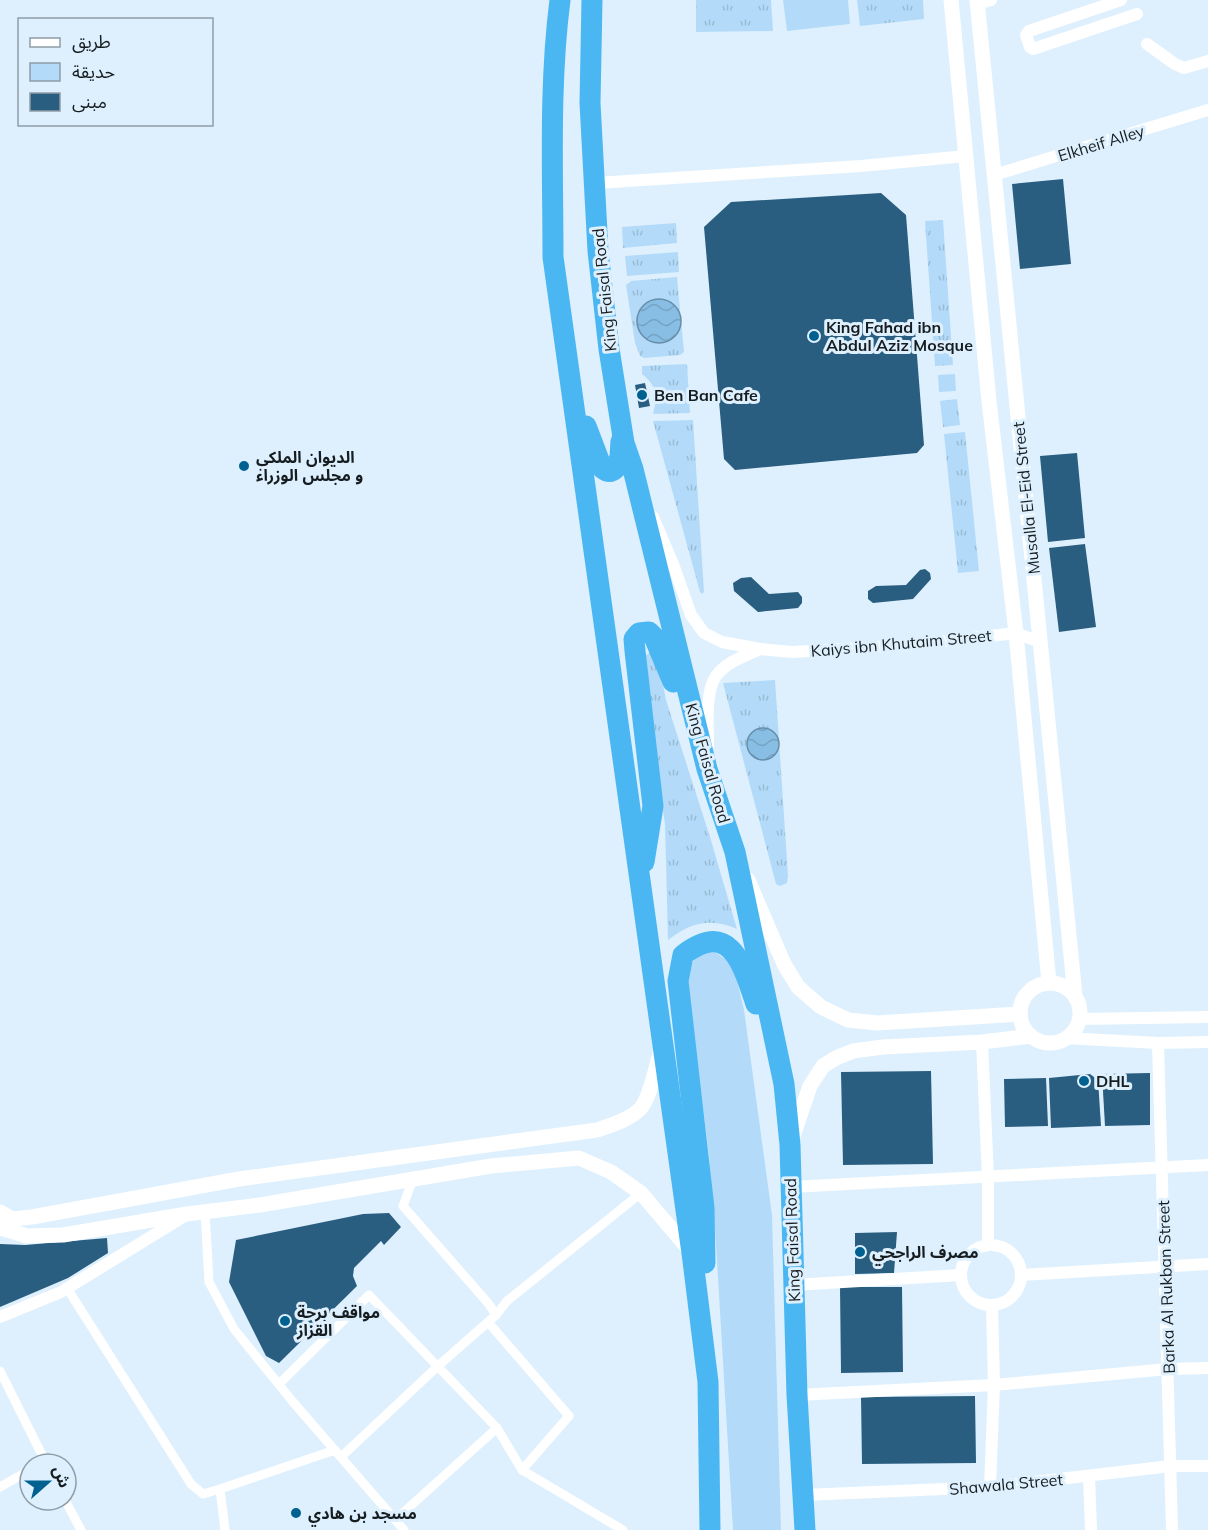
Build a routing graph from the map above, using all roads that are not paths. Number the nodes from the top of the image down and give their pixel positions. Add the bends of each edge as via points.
1 (560, 0) edge
2 (592, 0) edge
3 (951, 0) edge
4 (1121, 0) edge
5 (982, 1) edge
6 (1137, 14) dead end
7 (954, 32) junction
8 (980, 33) junction
9 (1147, 44) dead end
10 (1208, 61) edge
11 (1208, 110) edge
12 (966, 156) junction
13 (994, 176) junction
14 (596, 183) junction
15 (567, 359) junction
16 (622, 428) junction
17 (633, 469) junction
18 (1016, 633) junction
19 (1040, 642) junction
20 (760, 649) junction
21 (700, 743) junction
22 (707, 769) junction
23 (735, 852) junction
24 (640, 884) junction
25 (1048, 982) junction
26 (1075, 996) junction
27 (1020, 1014) junction
28 (1208, 1017) edge
29 (1079, 1018) junction
30 (1031, 1036) junction
31 (1065, 1038) junction
32 (982, 1042) junction
33 (1208, 1042) edge
34 (1158, 1043) junction
35 (662, 1046) junction
36 (784, 1084) junction
37 (790, 1145) junction
38 (1208, 1165) edge
39 (1162, 1167) junction
40 (988, 1178) junction
41 (413, 1179) junction
42 (791, 1187) junction
43 (641, 1193) junction
44 (0, 1212) edge
45 (205, 1212) junction
46 (187, 1214) junction
47 (0, 1228) edge
48 (988, 1245) junction
49 (692, 1253) junction
50 (1208, 1264) edge
51 (1165, 1266) junction
52 (961, 1275) junction
53 (1021, 1275) junction
54 (793, 1284) junction
55 (67, 1287) junction
56 (992, 1305) junction
57 (496, 1315) junction
58 (0, 1317) edge
59 (488, 1322) junction
60 (438, 1366) junction
61 (1208, 1368) edge
62 (1168, 1369) junction
63 (0, 1371) edge
64 (2, 1382) edge
65 (708, 1382) junction
66 (279, 1384) junction
67 (993, 1385) junction
68 (797, 1395) junction
69 (497, 1428) junction
70 (38, 1452) edge
71 (338, 1454) junction
72 (1171, 1466) junction
73 (1208, 1466) edge
74 (522, 1470) junction
75 (1089, 1476) junction
76 (18, 1477) edge
77 (0, 1487) edge
78 (990, 1487) junction
79 (220, 1489) junction
80 (804, 1495) junction
81 (71, 1512) edge
82 (395, 1520) junction
83 (81, 1530) edge
84 (225, 1530) edge
85 (404, 1530) edge
86 (623, 1530) edge
87 (710, 1530) edge
88 (804, 1530) edge
89 (1091, 1530) edge
90 (1172, 1530) edge

1 - 15 highway via 553,109 553,257
2 - 14 highway, King Faisal Road via 590,103
3 - 7 street, Musalla El-Eid Street
4 - 6 street via 1029,31 1026,34 1030,46 1033,49
5 - 8 street, Musalla El-Eid Street
7 - 8 street via 956,20 969,15
7 - 12 street, Musalla El-Eid Street
8 - 13 street, Musalla El-Eid Street
9 - 10 street via 1184,68
11 - 13 street, Elkheif Alley
12 - 14 street
12 - 18 street, Musalla El-Eid Street
13 - 19 street, Musalla El-Eid Street
14 - 16 highway, King Faisal Road via 599,262
15 - 16 highway via 578,404 606,471 616,468 621,457
15 - 24 highway
16 - 17 highway, King Faisal Road
17 - 20 street, Kaiys ibn Khutaim Street via 690,615 704,633 722,642
17 - 21 highway, King Faisal Road
18 - 19 street, Kaiys ibn Khutaim Street
18 - 20 street, Kaiys ibn Khutaim Street via 834,651
18 - 25 street, Musalla El-Eid Street
19 - 26 street, Musalla El-Eid Street
20 - 22 street via 725,667 715,677 710,690
21 - 22 highway, King Faisal Road
21 - 24 highway via 654,637 650,632 639,633 634,639 634,651 653,806
22 - 23 highway, King Faisal Road
23 - 27 street via 784,964 798,987 821,1007 848,1020 877,1023
23 - 36 highway, King Faisal Road
24 - 35 highway
25 - 26 street via 1064,986
25 - 27 street via 1024,996
26 - 29 street
27 - 30 street via 1021,1023
28 - 29 street
29 - 31 street
30 - 31 street via 1048,1043
30 - 32 street
31 - 34 street
32 - 37 street via 883,1047 836,1058 823,1066 810,1086
32 - 40 street
33 - 34 street
34 - 39 street, Barka Al Rukban Street
35 - 44 street via 641,1108 621,1122 597,1130 239,1179 32,1217 12,1219
35 - 49 highway
36 - 37 highway, King Faisal Road
36 - 65 highway via 741,961 729,946 714,940 694,946 683,955 678,981 704,1208
37 - 42 highway, King Faisal Road
38 - 39 street
39 - 40 street
39 - 51 street, Barka Al Rukban Street
40 - 42 street
40 - 48 street
41 - 43 street via 491,1166 579,1158 611,1172
41 - 45 street
41 - 57 street via 403,1206
42 - 54 highway, King Faisal Road
43 - 49 street
43 - 57 street via 507,1301
45 - 46 street
45 - 66 street via 209,1282 234,1329
46 - 47 street via 63,1235 27,1236
46 - 55 street
48 - 52 street via 966,1258
48 - 53 street via 998,1246 1014,1257
49 - 65 highway
50 - 51 street
51 - 53 street
51 - 62 street, Barka Al Rukban Street
52 - 54 street
52 - 56 street via 972,1299
53 - 56 street via 1015,1294
54 - 68 highway, King Faisal Road
55 - 58 street
55 - 79 street via 191,1484 202,1494
56 - 67 street
57 - 59 street
59 - 60 street
59 - 74 street via 569,1416
60 - 66 street via 369,1295
60 - 69 street
60 - 71 street
61 - 62 street
62 - 67 street
62 - 72 street, Barka Al Rukban Street
63 - 64 street
64 - 70 street
65 - 87 highway
66 - 71 street
67 - 68 street
67 - 78 street
68 - 80 highway, King Faisal Road
69 - 74 street
69 - 82 street
71 - 79 street
71 - 82 street
72 - 73 street, Shawala Street
72 - 75 street, Shawala Street
72 - 90 street, Barka Al Rukban Street
74 - 86 street
75 - 78 street, Shawala Street
75 - 89 street
76 - 77 street
78 - 80 street, Shawala Street
79 - 84 street
80 - 88 highway, King Faisal Road
81 - 83 street
82 - 85 street

